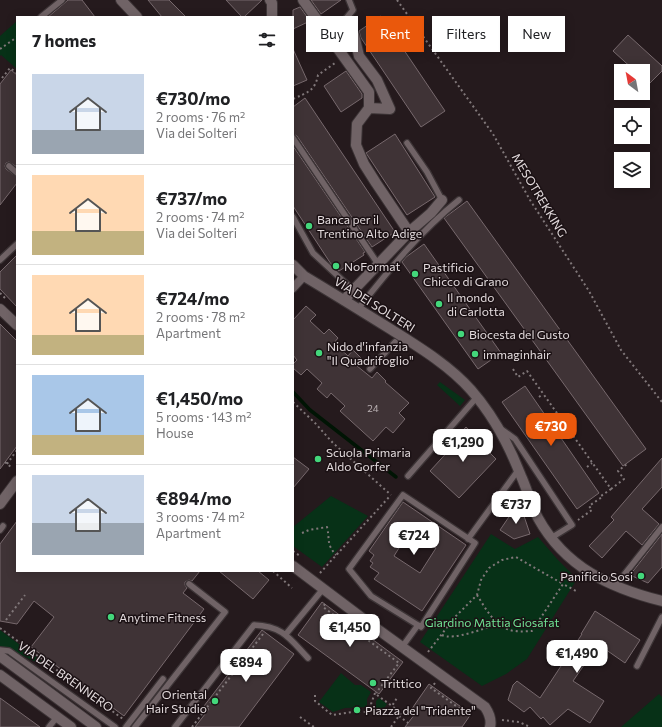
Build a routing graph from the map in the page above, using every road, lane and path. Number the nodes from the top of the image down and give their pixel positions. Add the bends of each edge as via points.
1 (62, 0) edge
2 (121, 0) edge
3 (270, 0) edge
4 (303, 0) edge
5 (350, 0) edge
6 (397, 0) edge
7 (42, 16) edge
8 (136, 16) edge
9 (272, 16) edge
10 (314, 16) edge
11 (348, 16) edge
12 (16, 38) edge
13 (0, 49) edge
14 (340, 52) edge
15 (358, 52) edge
16 (344, 57) junction
17 (16, 72) edge
18 (1, 78) edge
19 (294, 99) edge
20 (369, 108) junction
21 (294, 139) edge
22 (407, 143) dead end
23 (9, 166) dead end
24 (16, 172) edge
25 (442, 200) joint
26 (459, 200) dead end
27 (294, 219) edge
28 (409, 232) junction
29 (16, 245) edge
30 (0, 260) edge
31 (378, 264) junction
32 (294, 266) edge
33 (304, 276) junction
34 (294, 287) edge
35 (353, 290) junction
36 (344, 300) junction
37 (358, 308) junction
38 (0, 309) edge
39 (16, 324) edge
40 (395, 342) dead end
41 (370, 369) dead end
42 (513, 369) dead end
43 (543, 394) junction
44 (539, 396) dead end
45 (477, 397) junction
46 (662, 402) edge
47 (294, 403) edge
48 (499, 428) junction
49 (569, 430) junction
50 (563, 434) dead end
51 (16, 451) edge
52 (592, 463) junction
53 (627, 464) dead end
54 (586, 467) dead end
55 (12, 468) dead end
56 (519, 469) junction
57 (408, 476) dead end
58 (16, 482) edge
59 (611, 489) junction
60 (395, 490) dead end
61 (391, 495) junction
62 (0, 504) edge
63 (572, 524) junction
64 (662, 527) edge
65 (302, 533) dead end
66 (551, 538) junction
67 (468, 539) junction
68 (336, 555) junction
69 (294, 567) edge
70 (274, 572) edge
71 (313, 582) junction
72 (190, 584) dead end
73 (563, 584) junction
74 (616, 586) junction
75 (292, 588) dead end
76 (323, 589) junction
77 (578, 592) dead end
78 (25, 595) dead end
79 (477, 595) junction
80 (662, 601) edge
81 (324, 604) dead end
82 (662, 617) edge
83 (6, 620) dead end
84 (498, 624) junction
85 (418, 625) junction
86 (0, 628) edge
87 (265, 632) dead end
88 (286, 634) junction
89 (442, 635) junction
90 (402, 648) junction
91 (0, 650) edge
92 (428, 652) dead end
93 (0, 656) edge
94 (308, 658) dead end
95 (637, 666) dead end
96 (0, 675) edge
97 (163, 679) dead end
98 (432, 686) dead end
99 (376, 694) junction
100 (315, 695) dead end
101 (397, 698) dead end
102 (392, 706) junction
103 (399, 716) junction
104 (470, 716) dead end
105 (57, 717) junction
106 (300, 717) dead end
107 (124, 720) dead end
108 (502, 720) dead end
109 (408, 722) dead end
110 (49, 727) edge
111 (71, 727) edge
112 (96, 727) edge
113 (115, 727) edge
114 (126, 727) edge
115 (135, 727) edge
116 (175, 727) edge
117 (192, 727) edge
118 (314, 727) edge
119 (391, 727) edge
120 (490, 727) edge
121 (530, 727) edge

1 - 7 lane
2 - 8 street
3 - 9 street
4 - 10 street
5 - 11 lane via 353,10
6 - 46 path, MESOTREKKING via 493,134 530,200 589,291 621,350
12 - 13 path
14 - 16 street
15 - 20 street via 377,80 390,109
16 - 19 path via 318,75 316,84 308,92
16 - 20 street via 369,92
17 - 18 path via 10,68
20 - 28 street via 357,124 356,146 364,164
21 - 31 lane
22 - 25 lane
23 - 24 lane
25 - 28 street
26 - 37 lane via 402,256
27 - 35 lane via 313,253
28 - 31 street
29 - 30 lane
31 - 35 street
32 - 33 street, VIA DEI SOLTERI
33 - 34 street
33 - 36 street, VIA DEI SOLTERI
35 - 36 street
36 - 37 street, VIA DEI SOLTERI
37 - 45 street, VIA DEI SOLTERI via 428,354
38 - 39 street
40 - 41 lane
42 - 43 path via 518,377 527,371
43 - 44 path
43 - 49 path
45 - 48 street, VIA DEI SOLTERI
45 - 57 lane
47 - 61 path via 333,443
48 - 56 street, VIA DEI SOLTERI
48 - 63 lane via 515,439
49 - 50 path
49 - 52 path
51 - 55 path via 6,463
52 - 54 path
52 - 59 path
53 - 59 path via 618,471 624,479
56 - 66 street, VIA DEI SOLTERI via 538,517
56 - 67 lane
58 - 62 street
59 - 63 path via 589,506 592,510
60 - 61 path
61 - 68 path
63 - 66 lane
64 - 74 lane
65 - 68 path via 327,527 328,541
66 - 74 street, VIA DEI SOLTERI via 577,565
67 - 85 lane via 475,544 421,627
67 - 85 lane via 403,495 349,569 371,596
68 - 71 path
69 - 71 street
70 - 75 path
71 - 76 street
72 - 115 lane via 225,612
73 - 77 path
73 - 79 path via 516,556 502,560 489,568 481,580
73 - 84 path via 532,631 515,632
74 - 80 street, VIA DEI SOLTERI
76 - 88 lane
76 - 90 street
78 - 83 path
79 - 84 path
79 - 89 path via 455,617
81 - 99 path via 323,607 399,663
82 - 95 lane
84 - 89 path via 458,636
85 - 90 lane
86 - 107 path
87 - 117 path
88 - 94 lane
88 - 116 lane via 273,627 254,625
89 - 92 path
90 - 120 street via 484,707 491,719
91 - 113 lane, VIA DEL BRENNERO via 10,651
93 - 112 street, VIA DEL BRENNERO
96 - 105 street
97 - 114 lane
98 - 104 path via 431,688
99 - 100 path via 371,704 371,712 332,715 315,701
99 - 102 path
101 - 102 path
102 - 103 path via 401,713
103 - 109 path
103 - 119 path
105 - 110 lane
105 - 111 street
106 - 118 path
108 - 121 path via 519,722

